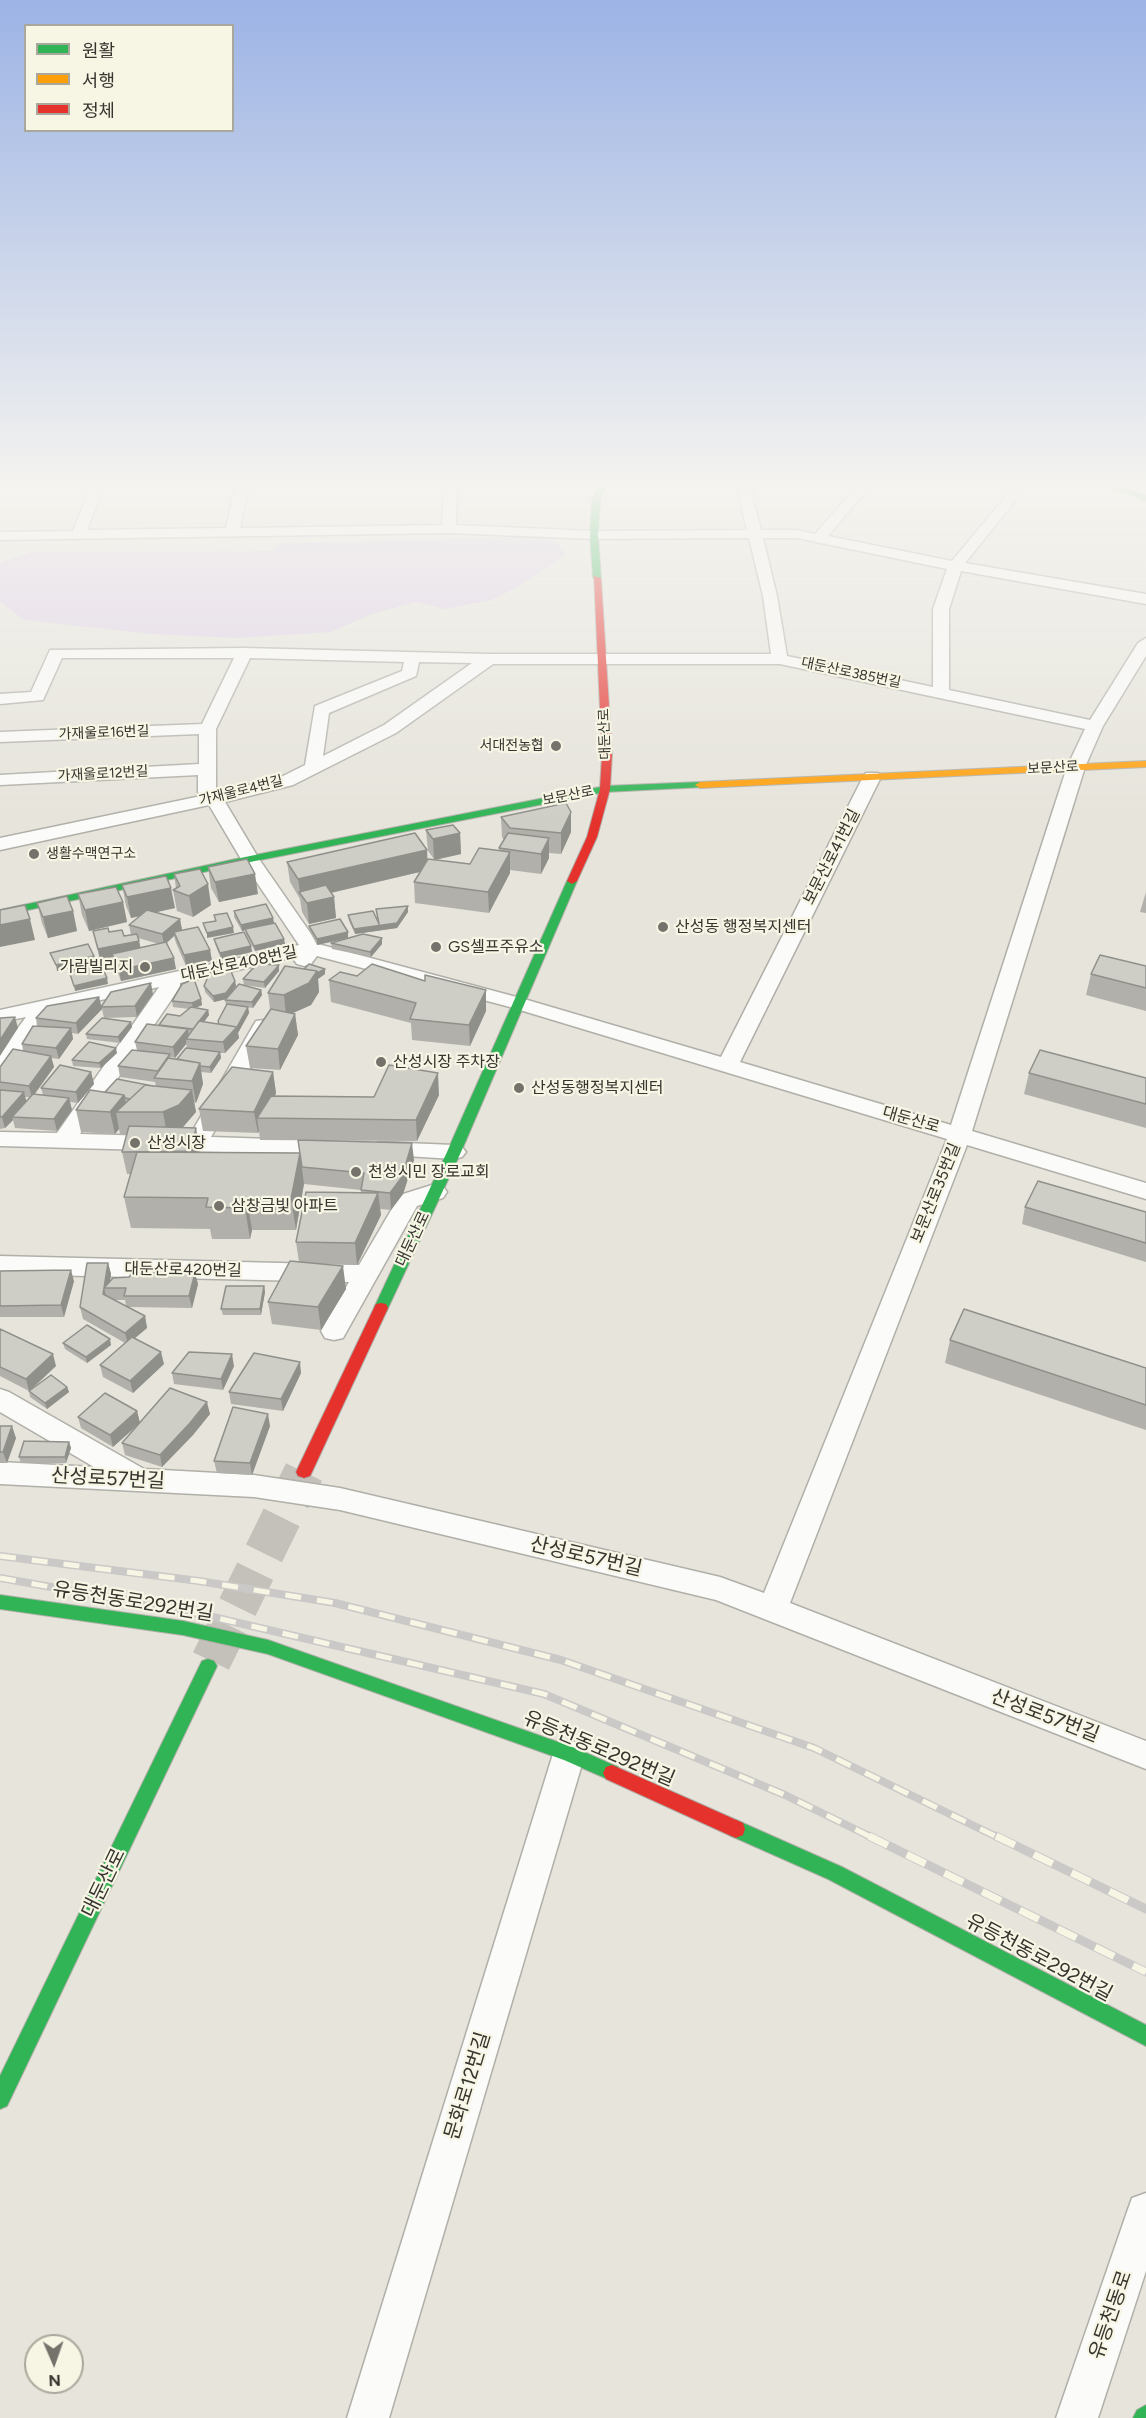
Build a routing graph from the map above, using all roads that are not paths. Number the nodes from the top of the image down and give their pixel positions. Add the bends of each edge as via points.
1 (598, 597) edge
2 (770, 597) edge
3 (945, 597) edge
4 (1146, 643) edge
5 (244, 653) junction
6 (412, 658) junction
7 (489, 659) junction
8 (780, 659) junction
9 (602, 660) junction
10 (941, 692) junction
11 (0, 699) edge
12 (1095, 726) junction
13 (208, 729) junction
14 (0, 737) edge
15 (1146, 764) edge
16 (313, 767) junction
17 (1076, 767) junction
18 (206, 769) junction
19 (872, 777) junction
20 (0, 780) edge
21 (605, 789) junction
22 (214, 799) junction
23 (0, 844) edge
24 (250, 859) junction
25 (0, 913) edge
26 (311, 948) junction
27 (170, 979) junction
28 (292, 980) edge
29 (517, 1003) junction
30 (277, 1005) edge
31 (45, 1006) junction
32 (0, 1016) edge
33 (727, 1066) junction
34 (0, 1067) edge
35 (960, 1134) junction
36 (0, 1139) edge
37 (63, 1141) junction
38 (195, 1144) junction
39 (454, 1152) junction
40 (1146, 1191) edge
41 (435, 1192) junction
42 (0, 1265) edge
43 (365, 1274) junction
44 (334, 1331) dead end
45 (0, 1399) edge
46 (304, 1472) tunnel mouth
47 (0, 1473) edge
48 (138, 1480) junction
49 (0, 1602) edge
50 (772, 1610) junction
51 (208, 1666) tunnel mouth
52 (569, 1754) junction
53 (1146, 1755) edge
54 (1146, 2036) edge
55 (0, 2099) edge
56 (1146, 2212) edge
57 (368, 2418) edge
58 (1077, 2418) edge

1 - 9 main road, 대둔산로
2 - 8 street
3 - 10 street via 941,609
4 - 12 street, 보문산로35번길
5 - 6 street, 대둔산로385번길
5 - 11 street, 대둔산로385번길 via 56,653 36,697
5 - 13 street
6 - 7 street, 대둔산로385번길
6 - 16 street via 410,673 321,710
7 - 9 street, 대둔산로385번길
7 - 16 street, 가재울로4번길 via 390,729
8 - 9 street, 대둔산로385번길
8 - 10 street, 대둔산로385번길
9 - 21 main road, 대둔산로
10 - 12 street, 대둔산로385번길
12 - 17 street, 보문산로35번길
13 - 14 street, 가재울로16번길
13 - 18 street
15 - 17 main road, 보문산로
16 - 22 street, 가재울로4번길 via 287,781
17 - 19 main road, 보문산로
17 - 35 street, 보문산로35번길
18 - 20 street, 가재울로12번길
18 - 22 street via 207,792
19 - 21 main road, 보문산로
19 - 33 street, 보문산로41번길
21 - 24 main road, 보문산로
21 - 29 main road, 대둔산로 via 592,837
22 - 23 street, 가재울로4번길
22 - 24 street
24 - 25 main road, 보문산로
24 - 26 street
26 - 27 street, 대둔산로408번길
26 - 28 street
26 - 29 street, 대둔산로408번길
27 - 31 street, 대둔산로408번길
27 - 37 street, 대둔산로408번길 via 170,987
29 - 33 street, 대둔산로
29 - 39 main road, 대둔산로
30 - 38 street
31 - 32 street, 대둔산로408번길
31 - 34 street
33 - 35 street, 대둔산로
35 - 40 street, 대둔산로
35 - 50 street, 보문산로35번길
36 - 37 street
37 - 38 street
38 - 39 street
39 - 41 main road, 대둔산로
41 - 43 street via 408,1201
41 - 46 main road, 대둔산로
42 - 43 street, 대둔산로420번길
43 - 44 street
45 - 48 street
47 - 48 street, 산성로57번길
48 - 50 street, 산성로57번길 via 254,1486 340,1499 720,1589
49 - 52 main road, 유등천동로292번길 via 183,1628 268,1647
50 - 53 street, 산성로57번길
51 - 55 main road, 대둔산로
52 - 54 main road, 유등천동로292번길 via 835,1873
52 - 57 street, 문화로12번길
56 - 58 street, 유등천동로

